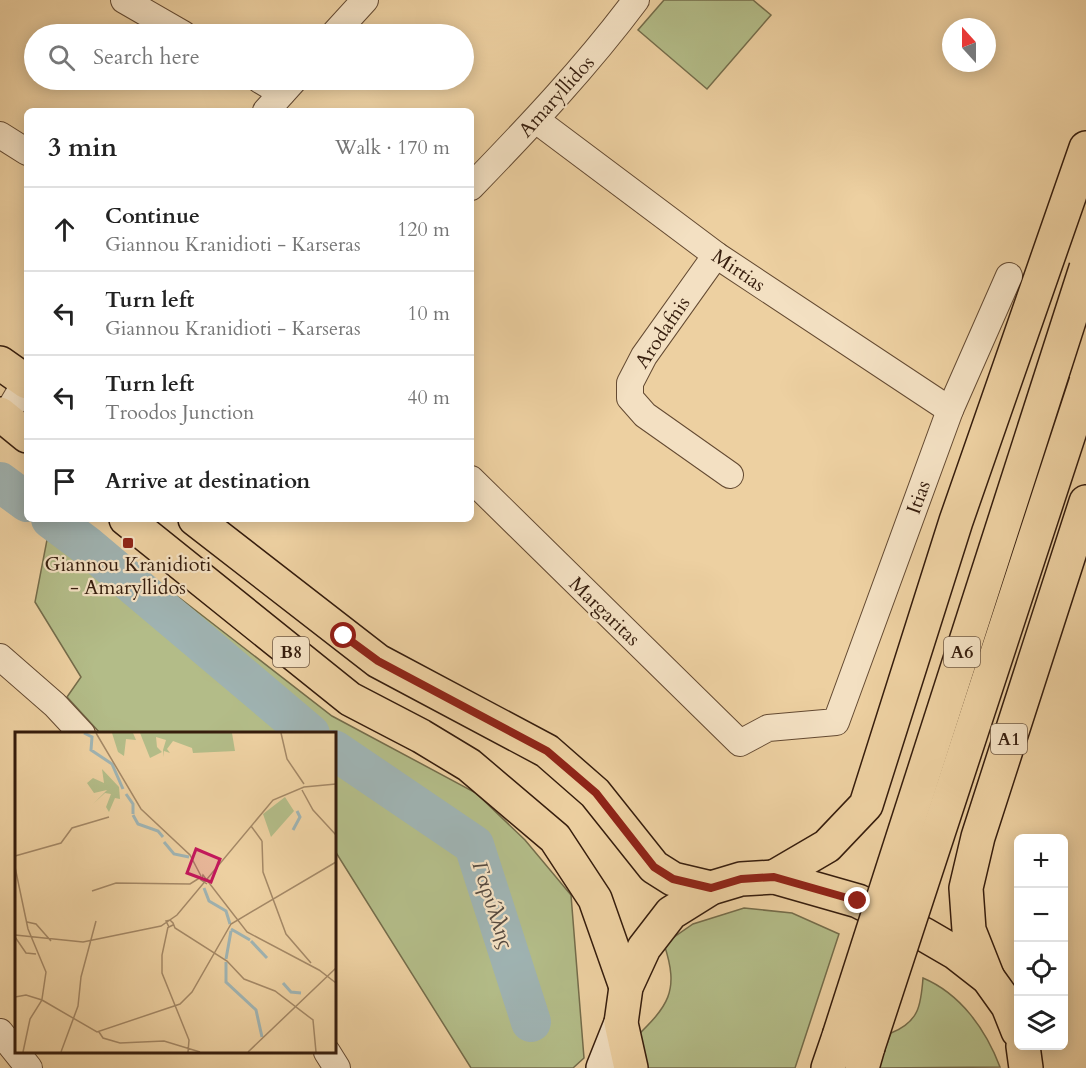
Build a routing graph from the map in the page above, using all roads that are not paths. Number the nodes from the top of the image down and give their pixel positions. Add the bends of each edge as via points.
1 (124, 0) edge
2 (365, 0) edge
3 (636, 0) edge
4 (166, 24) edge
5 (343, 24) edge
6 (536, 120) junction
7 (0, 135) edge
8 (1086, 148) edge
9 (24, 150) edge
10 (474, 184) edge
11 (716, 255) junction
12 (1086, 268) edge
13 (1008, 276) dead end
14 (20, 376) edge
15 (1086, 382) edge
16 (950, 410) junction
17 (10, 423) edge
18 (730, 475) dead end
19 (474, 481) edge
20 (1086, 502) edge
21 (130, 522) edge
22 (199, 522) edge
23 (0, 657) edge
24 (80, 732) edge
25 (740, 743) joint
26 (774, 877) junction
27 (711, 888) junction
28 (988, 978) junction
29 (626, 987) junction
30 (1014, 1020) edge
31 (621, 1023) junction
32 (0, 1032) edge
33 (15, 1046) edge
34 (856, 1050) edge
35 (1024, 1050) edge
36 (328, 1053) edge
37 (338, 1068) edge
38 (603, 1068) edge
39 (631, 1068) edge
40 (828, 1068) edge
41 (1026, 1068) edge

1 - 4 street
2 - 5 street
3 - 6 street, Amaryllidos
6 - 10 street, Amaryllidos
6 - 11 street, Mirtias
7 - 9 street
8 - 26 main road via 956,521 866,805 827,846
11 - 16 street, Mirtias
11 - 18 street, Arodafnis via 644,356 630,383 630,398 645,415
12 - 34 main road, A6, bridge
13 - 16 street, Itias
14 - 17 street
15 - 34 main road, A6, bridge
16 - 25 street, Itias via 836,722 768,728
19 - 25 street, Margaritas
20 - 28 main road, A1 via 978,837 966,888 969,930
21 - 29 main road, B8 via 350,699 469,765 555,838 595,899
22 - 27 main road, B8 via 378,661 547,751 596,793 654,867 673,879
23 - 24 street
26 - 27 main road, B8 via 741,879
26 - 28 main road, B8 via 858,901 956,953
27 - 29 main road, B8 via 671,913 644,948
28 - 30 main road, B8
29 - 31 main road, B8
31 - 38 main road
31 - 39 main road, B8
32 - 33 street
34 - 40 main road, A6
35 - 41 main road
36 - 37 street

